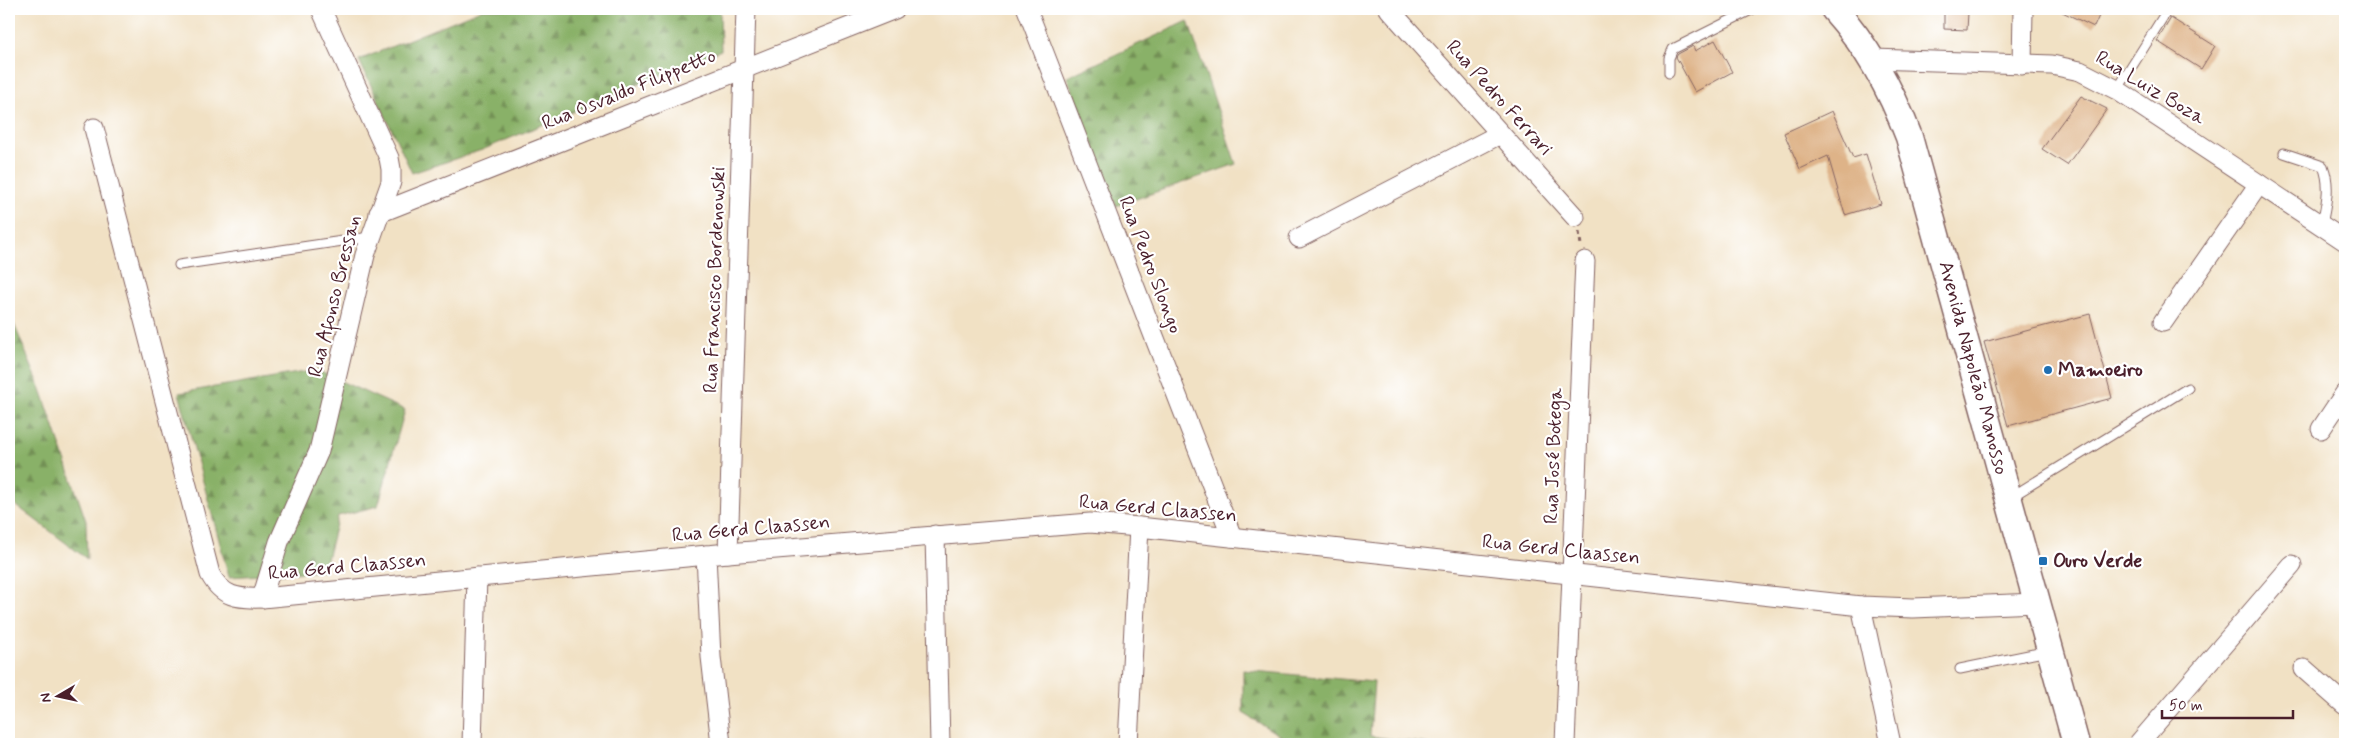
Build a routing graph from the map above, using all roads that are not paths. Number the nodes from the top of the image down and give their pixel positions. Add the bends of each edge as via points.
1 (321, 9) edge
2 (746, 9) edge
3 (895, 9) edge
4 (1027, 9) edge
5 (1753, 9) edge
6 (1834, 9) edge
7 (2023, 9) edge
8 (2168, 9) edge
9 (1397, 11) edge
10 (1873, 59) junction
11 (2022, 65) junction
12 (744, 68) junction
13 (1669, 73) dead end
14 (2117, 90) junction
15 (94, 128) dead end
16 (1500, 134) junction
17 (2284, 153) dead end
18 (2259, 184) junction
19 (379, 213) junction
20 (1575, 217) road end
21 (2322, 226) junction
22 (370, 237) junction
23 (1299, 238) dead end
24 (2345, 241) edge
25 (1585, 260) road end
26 (179, 266) dead end
27 (2163, 322) dead end
28 (2188, 388) dead end
29 (2345, 393) edge
30 (2321, 429) dead end
31 (2009, 498) junction
32 (1139, 527) junction
33 (935, 535) junction
34 (1232, 537) junction
35 (728, 553) junction
36 (706, 555) junction
37 (2292, 565) dead end
38 (1572, 574) junction
39 (477, 577) junction
40 (262, 598) junction
41 (2037, 603) junction
42 (1861, 606) junction
43 (2050, 650) junction
44 (1960, 669) dead end
45 (2304, 669) dead end
46 (2345, 705) edge
47 (472, 744) edge
48 (721, 744) edge
49 (940, 744) edge
50 (1128, 744) edge
51 (1565, 744) edge
52 (1891, 744) edge
53 (2076, 744) edge
54 (2138, 744) edge

1 - 19 street, Rua Afonso Bressan via 392,169 391,182
2 - 12 street, Rua Francisco Bordenowski
3 - 12 street, Rua Osvaldo Filippetto
4 - 34 street, Rua Pedro Slongo
5 - 13 lane via 1673,49
6 - 10 street, Avenida Napoleão Manosso
7 - 11 street
8 - 14 lane
9 - 16 street, Rua Pedro Ferrari
10 - 11 street, Rua Luiz Boza
10 - 31 street, Avenida Napoleão Manosso via 1909,137
11 - 14 street, Rua Luiz Boza via 2067,67
12 - 19 street, Rua Osvaldo Filippetto
12 - 35 street, Rua Francisco Bordenowski
14 - 18 street, Rua Luiz Boza
15 - 40 street, Rua Gerd Claassen via 210,574 215,584 234,598
16 - 20 street, Rua Pedro Ferrari
16 - 23 street
17 - 21 lane via 2323,166 2328,178 2328,193
18 - 21 street, Rua Luiz Boza
18 - 27 street
19 - 22 street, Rua Afonso Bressan
21 - 24 street, Rua Luiz Boza
22 - 26 lane
22 - 40 street, Rua Afonso Bressan via 319,451 279,542
25 - 38 street, Rua José Botega
28 - 31 lane
29 - 30 street
31 - 41 street, Avenida Napoleão Manosso
32 - 33 street, Rua Gerd Claassen via 1069,524
32 - 34 street, Rua Gerd Claassen
32 - 50 street
33 - 35 street, Rua Gerd Claassen
33 - 49 street
34 - 38 street, Rua Gerd Claassen
35 - 36 street, Rua Gerd Claassen
36 - 39 street, Rua Gerd Claassen
36 - 48 street via 713,686
37 - 54 street
38 - 42 street, Rua Gerd Claassen
38 - 51 street, Rua José Botega
39 - 40 street, Rua Gerd Claassen
39 - 47 street
41 - 42 street, Rua Gerd Claassen via 1913,608
41 - 43 street, Avenida Napoleão Manosso
42 - 52 street
43 - 44 lane
43 - 53 street, Avenida Napoleão Manosso
45 - 46 street

